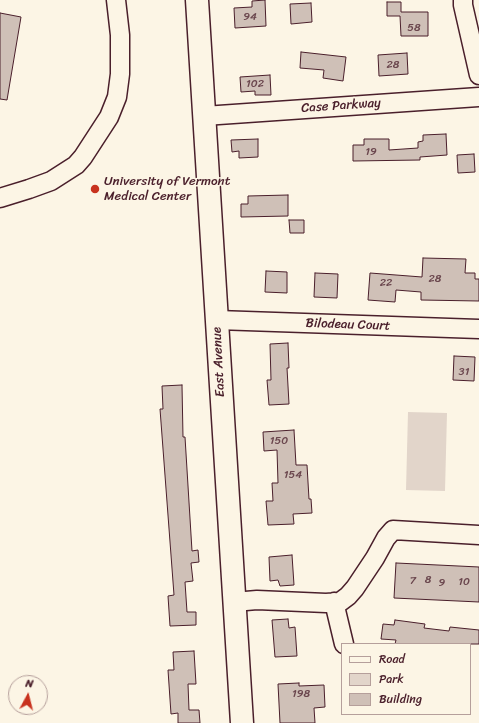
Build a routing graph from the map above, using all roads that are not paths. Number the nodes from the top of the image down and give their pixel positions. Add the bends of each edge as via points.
1 (116, 0) edge
2 (197, 0) edge
3 (463, 0) edge
4 (479, 75) edge
5 (479, 97) edge
6 (204, 116) junction
7 (0, 198) edge
8 (217, 320) junction
9 (479, 329) edge
10 (479, 535) edge
11 (234, 602) junction
12 (334, 602) junction
13 (344, 643) edge
14 (242, 723) edge

1 - 7 street via 120,35 120,74 117,97 109,117 76,164 51,181
2 - 6 main road, East Avenue
3 - 4 street
5 - 6 street, Case Parkway
6 - 8 main road, East Avenue
8 - 9 street, Bilodeau Court
8 - 11 main road, East Avenue
10 - 12 street via 393,530 356,588 340,602
11 - 12 street
11 - 14 main road, East Avenue
12 - 13 street

